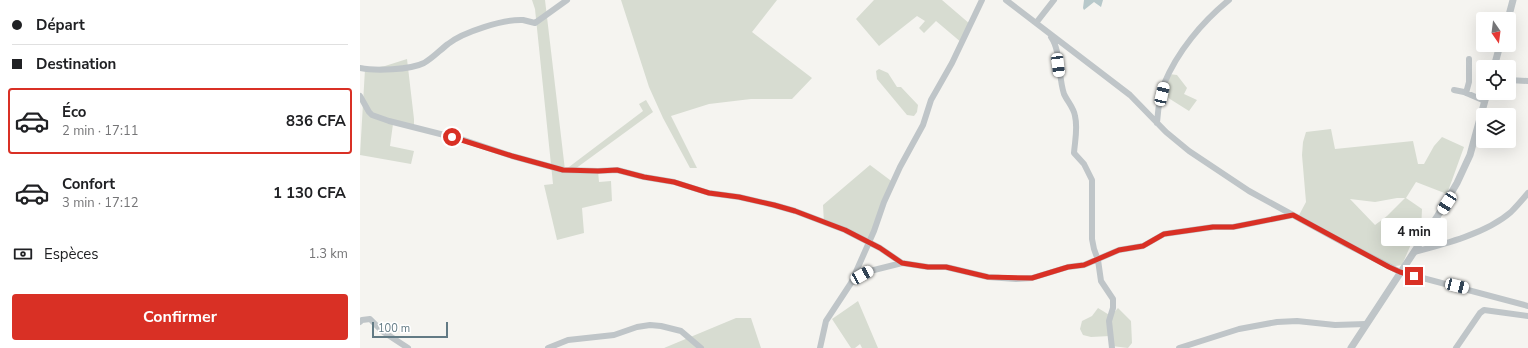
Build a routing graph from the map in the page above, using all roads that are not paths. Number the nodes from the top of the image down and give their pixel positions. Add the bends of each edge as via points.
1 (567, 0) edge
2 (982, 0) edge
3 (1006, 0) edge
4 (1054, 0) edge
5 (1229, 0) edge
6 (1513, 0) edge
7 (1224, 2) edge
8 (1510, 12) edge
9 (1036, 23) junction
10 (1047, 32) junction
11 (1469, 59) dead end
12 (360, 68) edge
13 (1516, 80) edge
14 (1528, 81) edge
15 (1454, 90) dead end
16 (1466, 93) junction
17 (360, 96) edge
18 (1485, 101) joint
19 (1157, 123) junction
20 (1528, 193) edge
21 (1293, 215) junction
22 (869, 243) junction
23 (1414, 252) junction
24 (1098, 260) junction
25 (902, 263) junction
26 (1400, 272) junction
27 (851, 283) junction
28 (1528, 306) edge
29 (1528, 316) edge
30 (360, 322) edge
31 (1366, 324) junction
32 (408, 348) edge
33 (548, 348) edge
34 (701, 348) edge
35 (820, 348) edge
36 (1112, 348) edge
37 (1179, 348) edge
38 (1351, 348) edge
39 (1456, 348) edge

1 - 12 street via 535,23 523,20 501,22 464,34 420,64 378,70
2 - 22 street via 931,100 923,125 900,167
3 - 9 street
4 - 9 street
5 - 7 street
6 - 8 street
7 - 19 street via 1184,48 1172,68 1164,85
9 - 10 street
10 - 19 street via 1130,94
10 - 24 street via 1056,48 1060,78 1075,114 1074,153 1084,164 1092,180 1092,239
11 - 16 street via 1469,82
13 - 14 street
15 - 16 street
16 - 18 street
17 - 22 street via 372,115 464,140 516,158 563,170 617,170 674,182 709,193 756,201 795,211 845,230
18 - 23 street via 1465,169 1447,203
19 - 21 street via 1189,151 1249,191
20 - 23 street via 1511,212 1495,222 1471,234
21 - 24 street via 1233,227 1213,227 1164,234 1143,246 1119,250
21 - 26 street
22 - 25 street
22 - 27 street
23 - 26 street
24 - 25 street via 1032,278 1016,279 988,277 946,267
24 - 36 street via 1101,281 1114,304 1110,321
25 - 27 street via 870,270
26 - 28 street
26 - 31 street
27 - 35 street via 826,321
29 - 39 street via 1484,310 1480,312
30 - 32 street via 370,319 382,331
31 - 37 street via 1277,322 1239,329
31 - 38 street
33 - 34 street via 568,340 614,335 650,325 681,331

